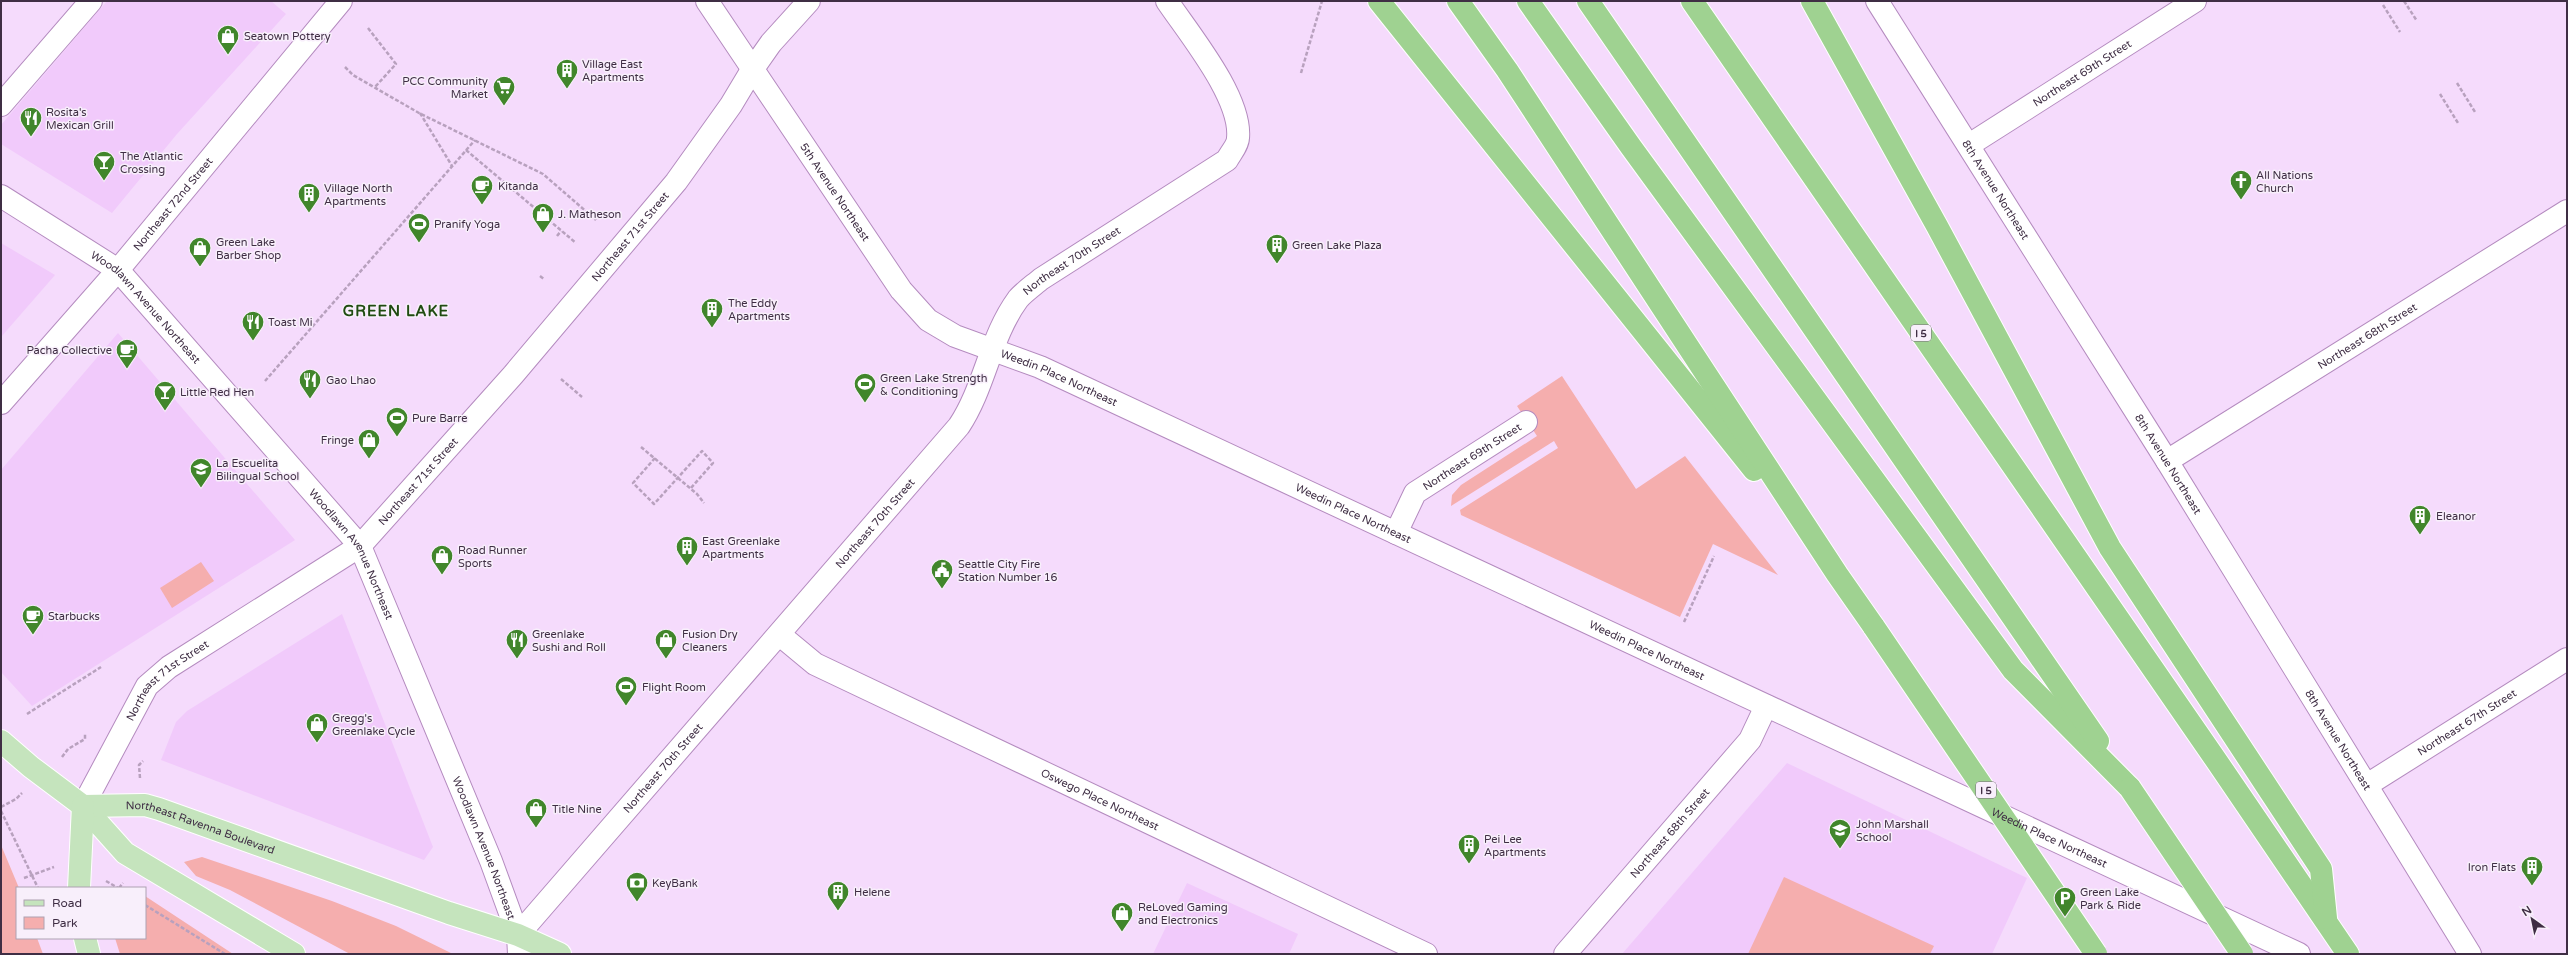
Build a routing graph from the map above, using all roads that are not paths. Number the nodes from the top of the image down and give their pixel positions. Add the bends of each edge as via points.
1 (92, 1) edge
2 (341, 1) edge
3 (708, 1) edge
4 (809, 1) edge
5 (1167, 1) edge
6 (1379, 1) edge
7 (1458, 1) edge
8 (1528, 1) edge
9 (1588, 1) edge
10 (1692, 1) edge
11 (1812, 1) edge
12 (1877, 1) edge
13 (2195, 1) edge
14 (752, 70) junction
15 (1, 105) edge
16 (1968, 145) junction
17 (1, 196) edge
18 (2567, 211) edge
19 (118, 270) junction
20 (992, 350) junction
21 (1, 403) edge
22 (1526, 422) dead end
23 (2167, 461) junction
24 (1396, 533) junction
25 (360, 546) junction
26 (1837, 574) junction
27 (780, 635) junction
28 (2567, 659) edge
29 (1766, 706) junction
30 (1, 741) edge
31 (2368, 785) junction
32 (2130, 788) junction
33 (83, 806) junction
34 (79, 887) edge
35 (2326, 921) junction
36 (2455, 930) junction
37 (85, 939) edge
38 (519, 944) edge
39 (89, 954) edge
40 (294, 954) edge
41 (560, 954) edge
42 (1426, 954) edge
43 (1565, 954) edge
44 (2096, 954) edge
45 (2242, 954) edge
46 (2299, 954) edge
47 (2348, 954) edge
48 (2460, 954) edge
49 (2470, 954) edge

1 - 15 street
2 - 19 street, Northeast 72nd Street
3 - 14 street, 5th Avenue Northeast
4 - 14 street, Northeast 71st Street via 771,43
5 - 20 street, Northeast 70th Street via 1227,92 1237,113 1238,139 1227,160 1213,170 1041,279 1019,298 1005,320
6 - 26 highway
7 - 26 highway, I 5 via 1507,70
8 - 32 highway via 1635,153 2013,670
9 - 32 highway
10 - 35 highway, I 5
11 - 35 highway via 1937,226 2110,548 2321,868
12 - 16 street, 8th Avenue Northeast
13 - 16 street, Northeast 69th Street
14 - 20 street, 5th Avenue Northeast via 901,290 928,320 955,336
14 - 25 street, Northeast 71st Street via 731,105 676,182 513,375
16 - 23 street, 8th Avenue Northeast
17 - 19 street, Woodlawn Avenue Northeast
18 - 23 street, Northeast 68th Street
19 - 21 street, Northeast 72nd Street
19 - 25 street, Woodlawn Avenue Northeast
20 - 24 street, Weedin Place Northeast via 1040,367
20 - 27 street, Northeast 70th Street via 974,404 959,426
22 - 24 street, Northeast 69th Street via 1415,494
23 - 31 street, 8th Avenue Northeast
24 - 29 street, Weedin Place Northeast
25 - 33 street, Northeast 71st Street via 155,677 147,686
25 - 38 street, Woodlawn Avenue Northeast via 491,861
26 - 44 highway, I 5, bridge
27 - 38 street, Northeast 70th Street
27 - 42 street, Oswego Place Northeast via 815,664
28 - 31 street, Northeast 67th Street
29 - 43 street, Northeast 68th Street via 1750,740
29 - 46 street, Weedin Place Northeast
30 - 33 main road
31 - 36 street, 8th Avenue Northeast
32 - 45 highway, bridge
33 - 34 main road
33 - 38 main road, Northeast Ravenna Boulevard via 145,805 160,809 449,913
33 - 40 main road via 125,853
35 - 47 highway, I 5
36 - 48 street, 8th Avenue Northeast
36 - 49 street, 8th Avenue Northeast
37 - 39 main road
38 - 41 main road, Northeast Ravenna Boulevard

